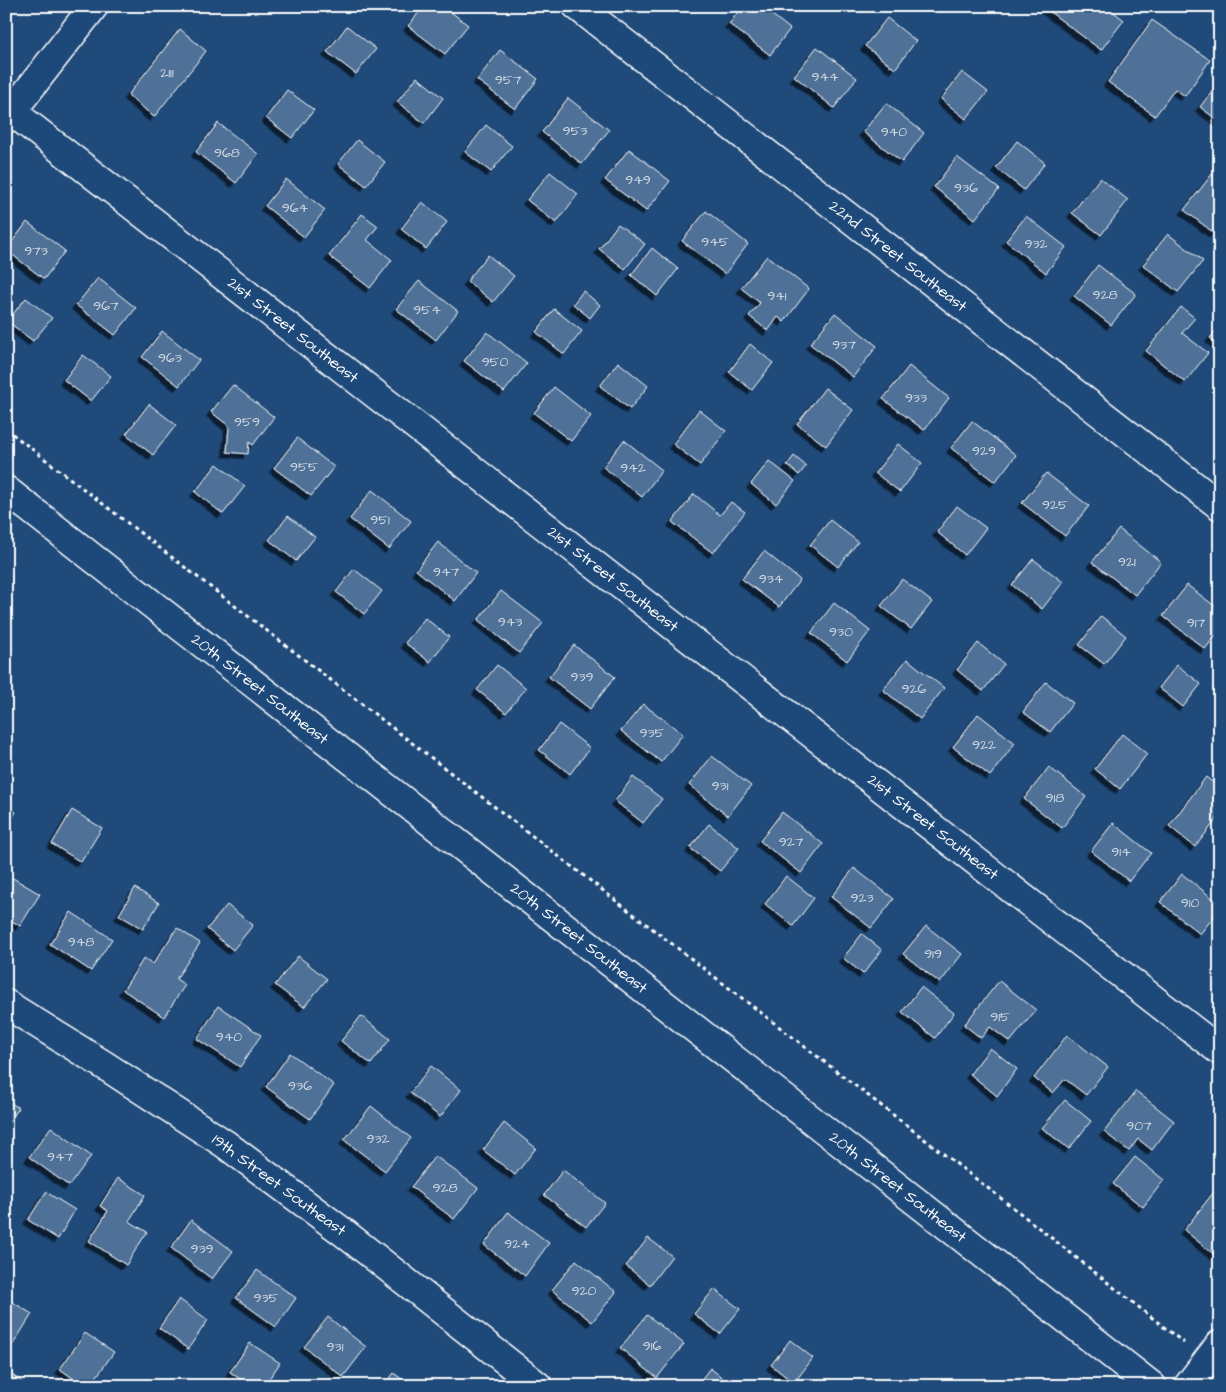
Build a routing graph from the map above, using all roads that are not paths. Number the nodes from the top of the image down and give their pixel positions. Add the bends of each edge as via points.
1 (94, 6) edge
2 (577, 6) edge
3 (8, 112) edge
4 (6, 490) edge
5 (1220, 506) edge
6 (6, 1004) edge
7 (1220, 1051) edge
8 (1220, 1344) edge
9 (538, 1386) edge
10 (1152, 1386) edge
11 (1188, 1386) edge

1 - 3 street
2 - 5 street, 22nd Street Southeast
3 - 7 street, 21st Street Southeast
4 - 10 street, 20th Street Southeast
6 - 9 street, 19th Street Southeast via 225,1144 343,1232
8 - 11 street

